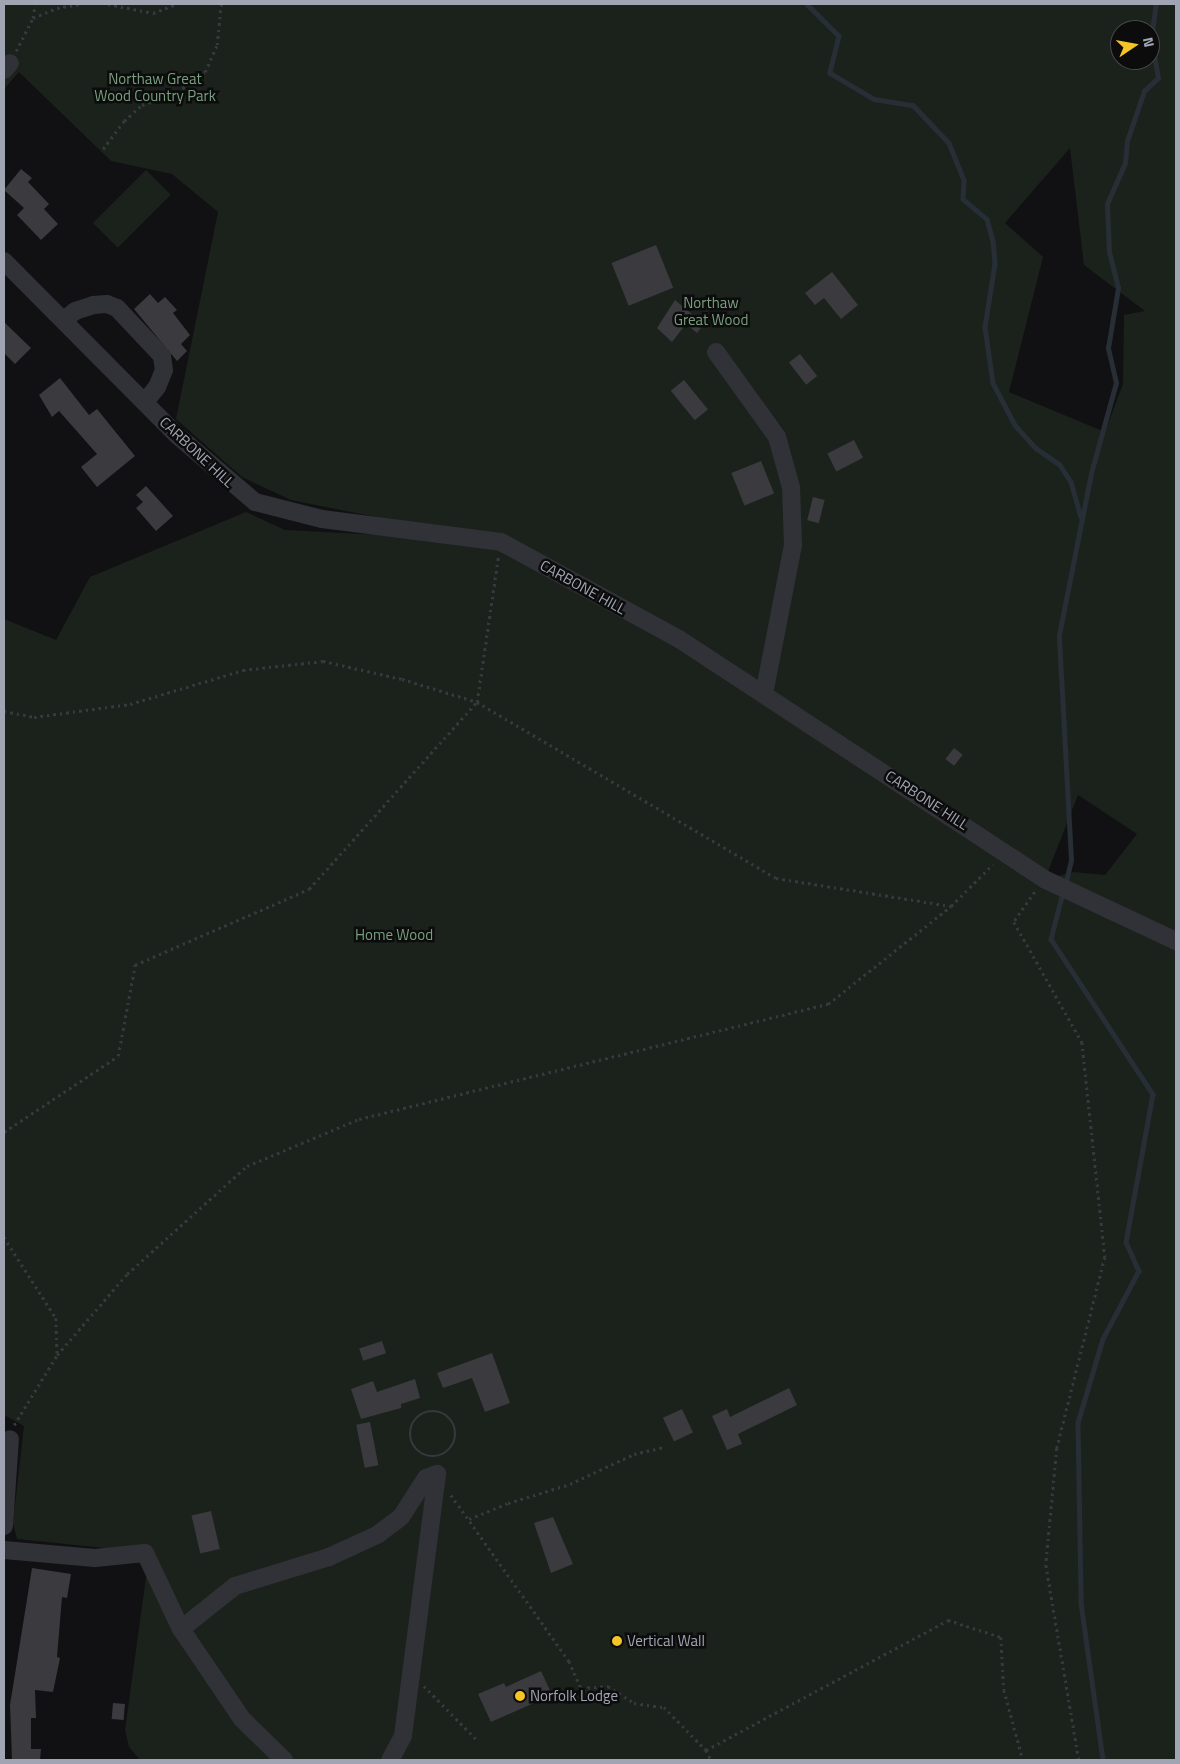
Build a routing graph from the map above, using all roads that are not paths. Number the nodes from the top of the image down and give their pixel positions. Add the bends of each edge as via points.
1 (4, 261) edge
2 (64, 320) junction
3 (716, 352) dead end
4 (144, 402) junction
5 (764, 694) junction
6 (1176, 941) edge
7 (10, 1439) road end
8 (4, 1526) edge
9 (4, 1550) edge
10 (180, 1629) junction
11 (284, 1760) edge
12 (390, 1760) edge

1 - 2 street, CARBONE HILL
2 - 4 street, CARBONE HILL
2 - 4 street via 93,305 106,304 117,308 162,356 164,370 157,388
3 - 5 street via 777,437 790,487 793,545
4 - 5 street, CARBONE HILL via 221,476 255,502 322,519 501,542 679,639
5 - 6 street, CARBONE HILL via 1050,882
7 - 8 street
9 - 10 street via 95,1558 145,1553
10 - 11 street via 242,1719
10 - 12 street via 235,1586 329,1556 377,1535 401,1517 435,1466 403,1736

